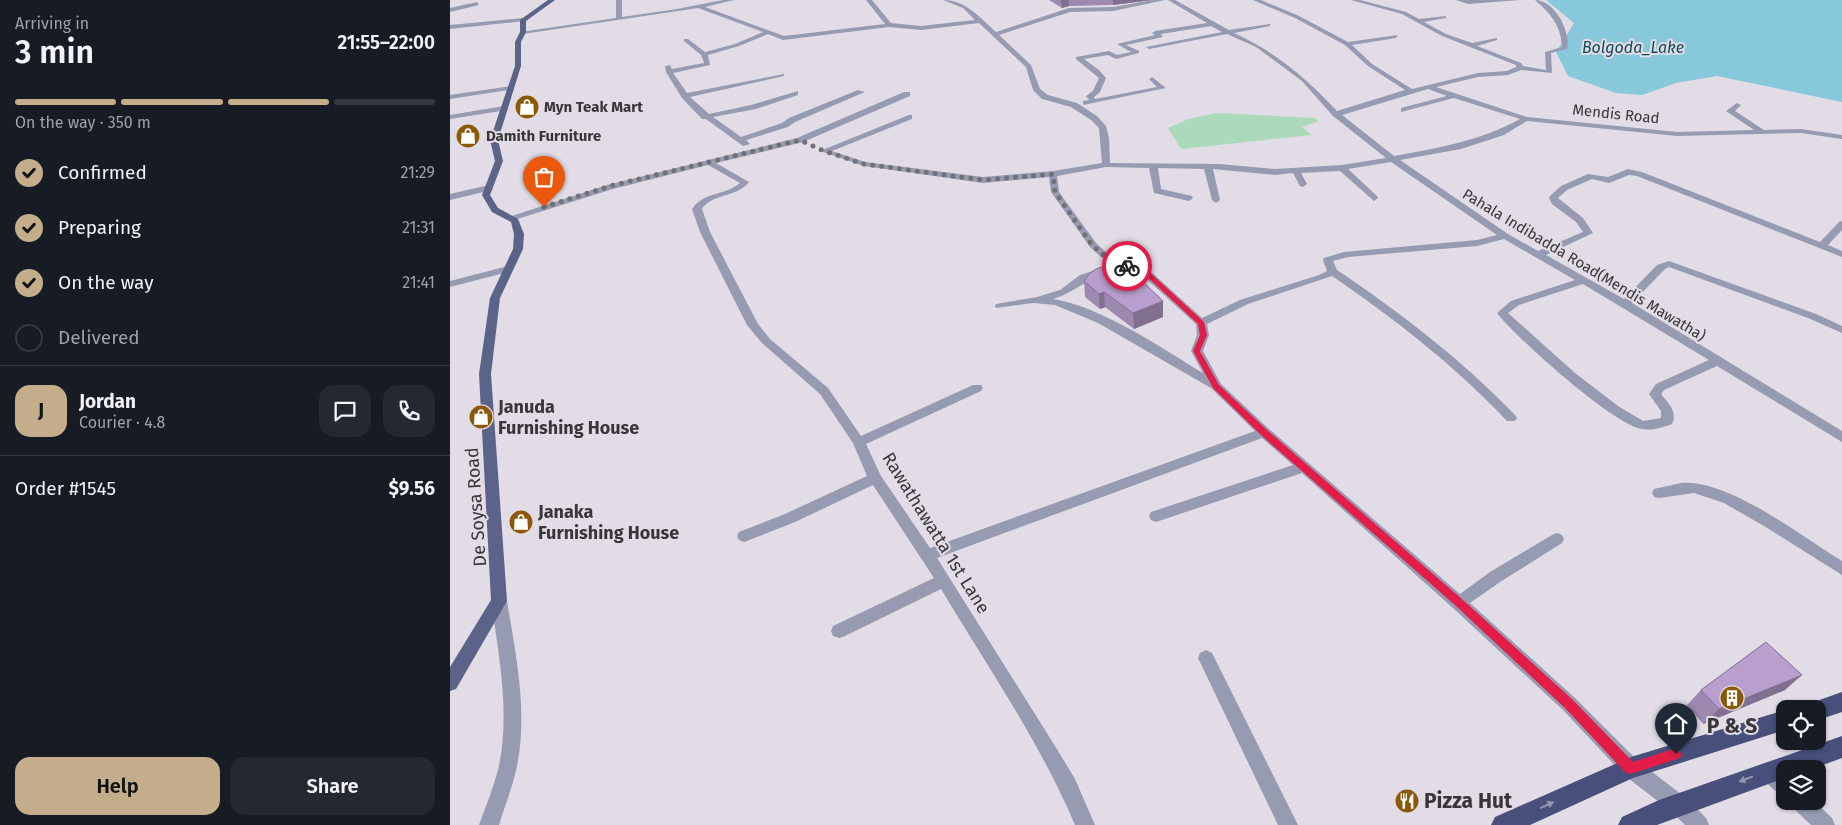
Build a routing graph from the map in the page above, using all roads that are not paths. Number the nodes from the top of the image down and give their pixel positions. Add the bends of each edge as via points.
1 (552, 0) edge
2 (619, 0) edge
3 (731, 0) edge
4 (869, 0) edge
5 (946, 0) edge
6 (1162, 0) edge
7 (1171, 0) edge
8 (1256, 0) edge
9 (1354, 0) edge
10 (1459, 0) edge
11 (1517, 0) edge
12 (1538, 0) edge
13 (477, 4) dead end
14 (699, 7) junction
15 (450, 10) edge
16 (1444, 17) dead end
17 (619, 19) junction
18 (979, 21) junction
19 (1418, 21) junction
20 (1211, 24) junction
21 (1268, 25) dead end
22 (450, 26) edge
23 (523, 26) junction
24 (889, 26) junction
25 (768, 32) junction
26 (1225, 32) junction
27 (995, 34) junction
28 (1396, 36) dead end
29 (1495, 39) dead end
30 (686, 40) dead end
31 (1347, 44) junction
32 (1473, 45) junction
33 (1141, 48) dead end
34 (704, 54) junction
35 (1520, 68) junction
36 (782, 75) dead end
37 (1152, 79) dead end
38 (512, 88) junction
39 (1430, 88) junction
40 (1411, 91) junction
41 (861, 92) dead end
42 (795, 93) dead end
43 (907, 94) dead end
44 (685, 96) junction
45 (1453, 96) junction
46 (450, 97) edge
47 (1093, 102) junction
48 (1074, 105) junction
49 (1737, 105) dead end
50 (504, 108) junction
51 (1404, 110) dead end
52 (1336, 114) junction
53 (450, 117) edge
54 (705, 117) junction
55 (909, 117) dead end
56 (1526, 119) junction
57 (1761, 131) junction
58 (1842, 137) edge
59 (740, 140) junction
60 (812, 145) junction
61 (754, 150) junction
62 (1394, 160) junction
63 (708, 162) junction
64 (1106, 165) junction
65 (1153, 166) junction
66 (1208, 167) junction
67 (1342, 168) junction
68 (1296, 172) junction
69 (1053, 174) junction
70 (1303, 184) dead end
71 (489, 188) junction
72 (450, 197) edge
73 (1189, 198) dead end
74 (1374, 198) dead end
75 (1216, 200) dead end
76 (511, 218) junction
77 (1842, 224) edge
78 (1505, 236) junction
79 (1822, 246) junction
80 (1842, 254) edge
81 (1537, 255) junction
82 (1121, 264) junction
83 (508, 269) junction
84 (1332, 272) junction
85 (1582, 281) junction
86 (450, 284) edge
87 (1040, 300) junction
88 (1625, 304) junction
89 (1000, 306) dead end
90 (1201, 323) junction
91 (1842, 330) edge
92 (1717, 361) junction
93 (1216, 386) junction
94 (977, 388) dead end
95 (1511, 418) dead end
96 (1264, 432) junction
97 (1842, 437) edge
98 (859, 442) junction
99 (1303, 467) junction
100 (875, 478) junction
101 (1659, 492) dead end
102 (1156, 516) dead end
103 (744, 536) dead end
104 (1557, 539) dead end
105 (928, 555) junction
106 (1842, 569) edge
107 (944, 580) junction
108 (499, 602) junction
109 (1459, 603) junction
110 (839, 631) dead end
111 (1206, 658) dead end
112 (450, 683) edge
113 (1842, 702) edge
114 (1826, 707) edge
115 (1776, 723) edge
116 (1842, 747) edge
117 (1631, 768) junction
118 (1769, 771) junction
119 (1776, 778) edge
120 (1679, 805) junction
121 (1809, 810) edge
122 (488, 825) edge
123 (1085, 825) edge
124 (1288, 825) edge
125 (1503, 825) edge
126 (1630, 825) edge
127 (1699, 825) edge
128 (1825, 825) edge

1 - 23 main road
2 - 17 street
3 - 14 street
4 - 24 street
5 - 18 street via 965,7
6 - 27 street via 1113,9 1069,10
7 - 20 street, Pahala Indibadda Road(Mendis Mawatha)
8 - 31 street via 1297,17
9 - 19 street via 1404,13
10 - 11 street
12 - 35 street via 1550,7 1566,38 1565,48 1548,52 1550,72
13 - 15 street
14 - 17 street
14 - 25 street
16 - 19 street
17 - 23 street
18 - 24 street via 921,28
18 - 27 street
19 - 32 street
20 - 26 street, Pahala Indibadda Road(Mendis Mawatha)
20 - 47 street via 1155,32 1161,36 1120,44 1137,52 1130,54 1116,57 1109,53 1078,58 1102,78 1096,92 1090,96
21 - 26 street
22 - 23 street
23 - 38 main road
24 - 25 street via 783,38
25 - 34 street
26 - 33 street
26 - 52 street, Pahala Indibadda Road(Mendis Mawatha) via 1258,46 1288,68
27 - 48 street via 1029,66 1037,90 1045,97
28 - 31 street
29 - 32 street
30 - 34 street
31 - 40 street via 1370,65
32 - 35 street via 1519,64
34 - 44 street via 708,64 668,69
35 - 39 street
36 - 44 street
37 - 47 street via 1162,88
38 - 46 street
38 - 50 main road
39 - 40 street
39 - 45 street, Mendis Road
40 - 52 street
41 - 59 street via 785,125
42 - 54 street via 753,107
43 - 60 street
44 - 54 street
45 - 51 street
45 - 56 street, Mendis Road
47 - 48 street
48 - 64 street via 1103,128
49 - 57 street via 1730,111
50 - 53 street
50 - 71 main road via 494,140 499,162
52 - 62 street, Pahala Indibadda Road(Mendis Mawatha)
54 - 59 street
55 - 60 street
56 - 57 street, Mendis Road via 1677,134
56 - 62 street via 1482,140
57 - 58 street, Mendis Road
59 - 61 street
60 - 61 street
60 - 69 street via 864,164 983,180
61 - 63 street
62 - 67 street
62 - 78 street, Pahala Indibadda Road(Mendis Mawatha)
63 - 76 street via 610,186
63 - 98 street, Rawathawatta 1st Lane via 745,182 739,188 703,202 697,209 743,309 766,341 824,390
64 - 65 street
64 - 69 street
65 - 66 street
65 - 73 street via 1157,191
66 - 68 street
66 - 75 street
67 - 68 street
67 - 74 street
68 - 70 street
69 - 82 street via 1055,192 1092,245
71 - 72 street
71 - 76 main road via 488,201 495,210
76 - 83 main road, De Soysa Road via 518,227 518,249
77 - 79 street
78 - 81 street, Pahala Indibadda Road(Mendis Mawatha)
78 - 84 street via 1477,243 1348,254 1328,260
79 - 80 street
79 - 81 street via 1628,172 1608,180 1591,176 1564,188 1553,198 1580,220 1588,233
81 - 85 street, Pahala Indibadda Road(Mendis Mawatha)
82 - 87 street via 1084,277 1064,292
82 - 90 street via 1144,271
83 - 86 street
83 - 108 main road, De Soysa Road via 495,298 485,374
84 - 90 street via 1244,302
84 - 95 street via 1435,345 1483,387
85 - 88 street, Pahala Indibadda Road(Mendis Mawatha)
85 - 92 street via 1514,303 1502,313 1538,348 1615,411 1641,425 1668,421 1667,410 1654,394 1660,387
87 - 89 street
87 - 93 street via 1072,307 1117,328
88 - 91 street via 1661,267 1669,264
88 - 92 street, Pahala Indibadda Road(Mendis Mawatha)
90 - 93 street via 1203,335 1197,351
92 - 97 street, Pahala Indibadda Road(Mendis Mawatha)
93 - 96 street
94 - 98 street
96 - 99 street
96 - 105 street
98 - 100 street, Rawathawatta 1st Lane
99 - 102 street
99 - 109 street
100 - 103 street
100 - 105 street, Rawathawatta 1st Lane
101 - 106 street via 1692,488 1711,492
104 - 109 street
105 - 107 street, Rawathawatta 1st Lane
107 - 110 street
107 - 123 street, Rawathawatta 1st Lane via 1049,752
108 - 112 main road
108 - 122 street via 513,711 508,766
109 - 117 street via 1569,704
111 - 124 street
113 - 114 highway
115 - 117 highway
116 - 118 highway
117 - 120 street
125 -> 117 highway
118 - 119 street
118 -> 120 highway
120 - 126 highway
120 - 127 street
121 - 128 street

